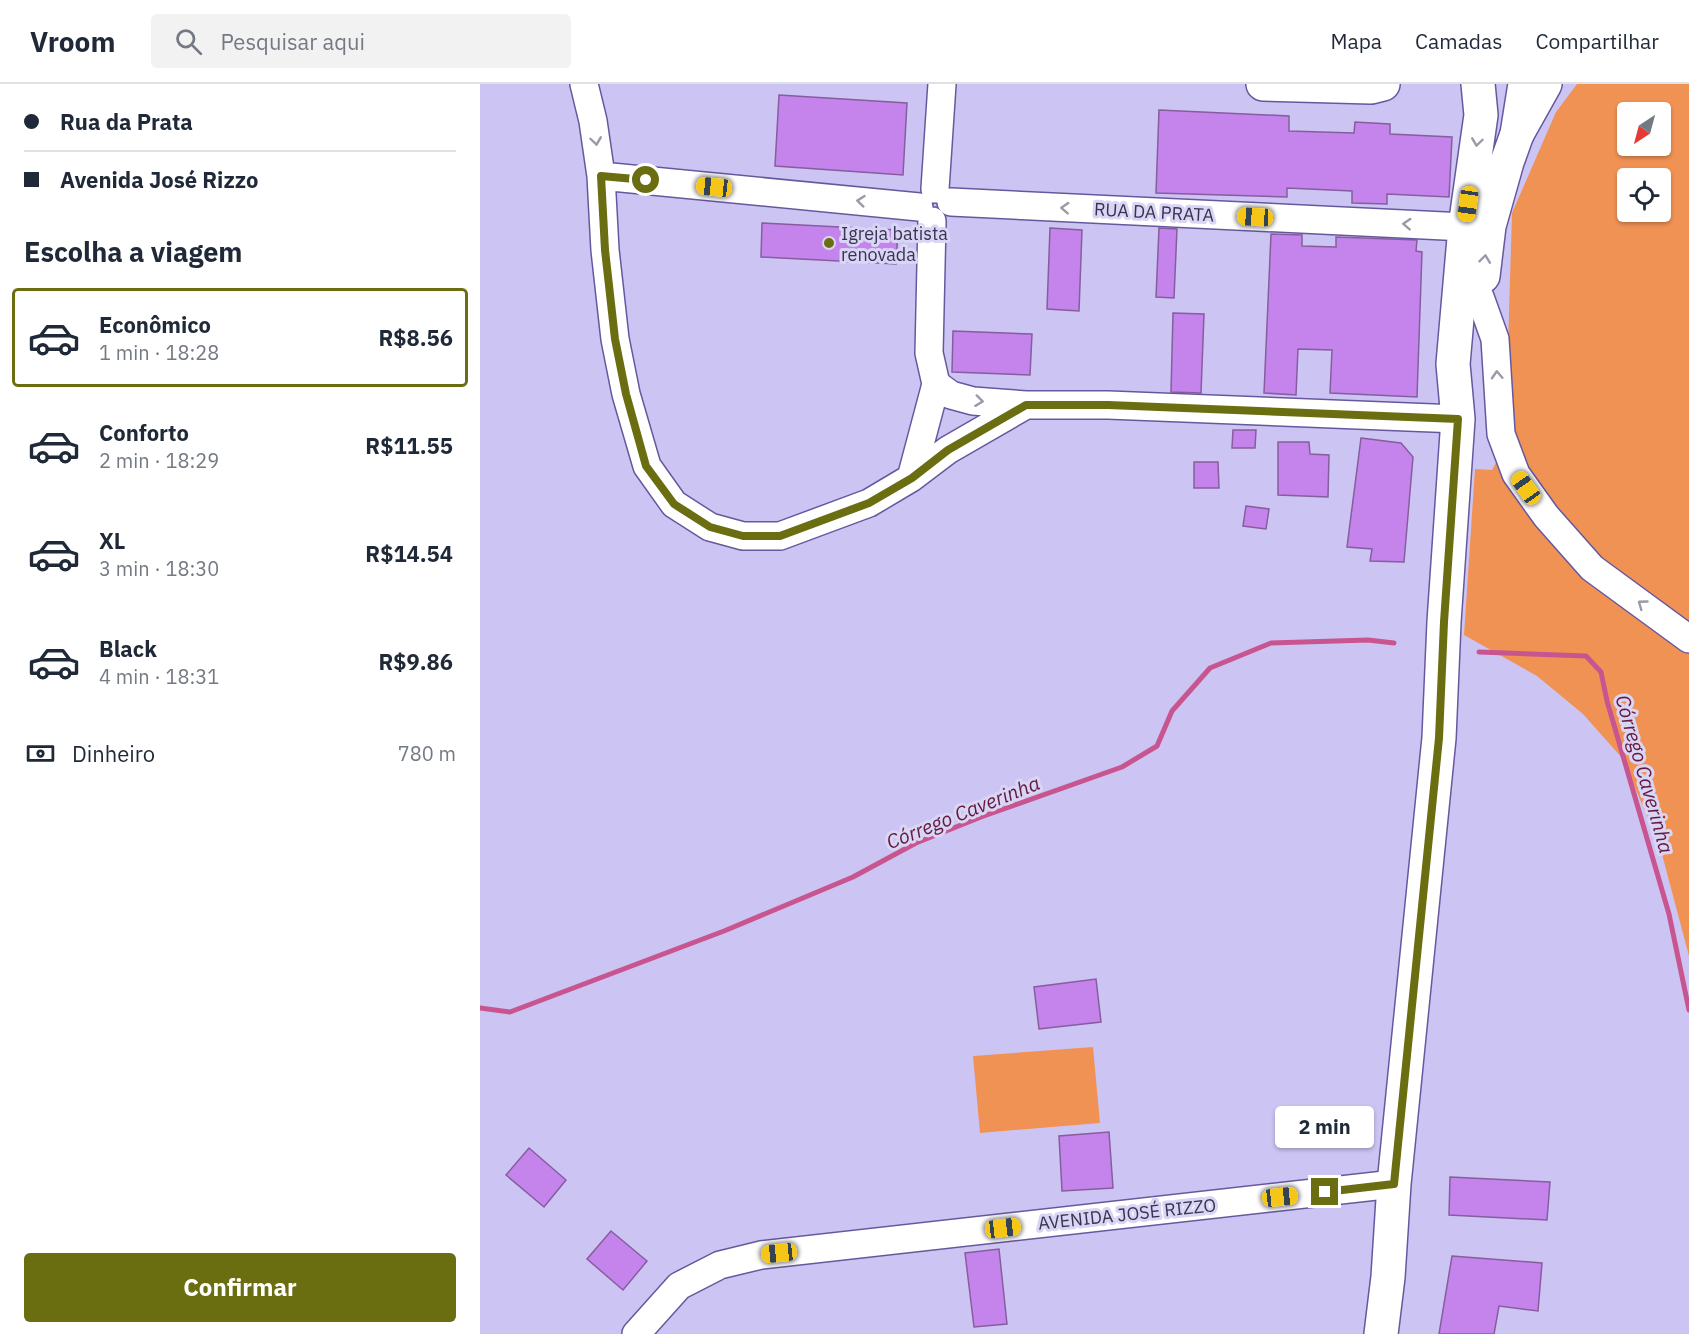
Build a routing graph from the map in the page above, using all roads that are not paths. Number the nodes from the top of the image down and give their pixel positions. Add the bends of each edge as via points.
1 (584, 84) edge
2 (942, 84) edge
3 (1263, 84) edge
4 (1383, 84) edge
5 (1478, 84) edge
6 (1525, 84) edge
7 (1545, 84) edge
8 (1517, 134) junction
9 (601, 176) junction
10 (934, 205) junction
11 (1465, 227) junction
12 (1480, 297) junction
13 (936, 384) junction
14 (1026, 405) junction
15 (1458, 419) junction
16 (912, 478) junction
17 (1689, 639) edge
18 (1394, 1184) junction
19 (636, 1334) edge
20 (1381, 1334) edge

1 -> 9 street
2 - 10 street
3 - 4 main road
5 -> 11 main road via 1481,115
6 - 8 main road
7 - 8 main road
12 -> 8 main road via 1489,226
10 -> 9 street, RUA DA PRATA
9 - 16 street via 615,339 626,394 646,466 674,504 710,527 743,536 780,536 869,503
11 -> 10 street, RUA DA PRATA
10 - 13 street via 929,353
11 - 15 main road via 1453,363
12 - 15 main road via 1473,366
17 -> 12 street via 1592,568 1546,516 1516,474 1501,434 1495,339
13 -> 14 street via 951,395 973,401
13 - 16 street
14 - 15 street
14 - 16 street via 948,450
15 - 18 main road via 1439,738
18 - 19 street, AVENIDA JOSÉ RIZZO via 761,1255 720,1265 680,1286
18 - 20 main road

